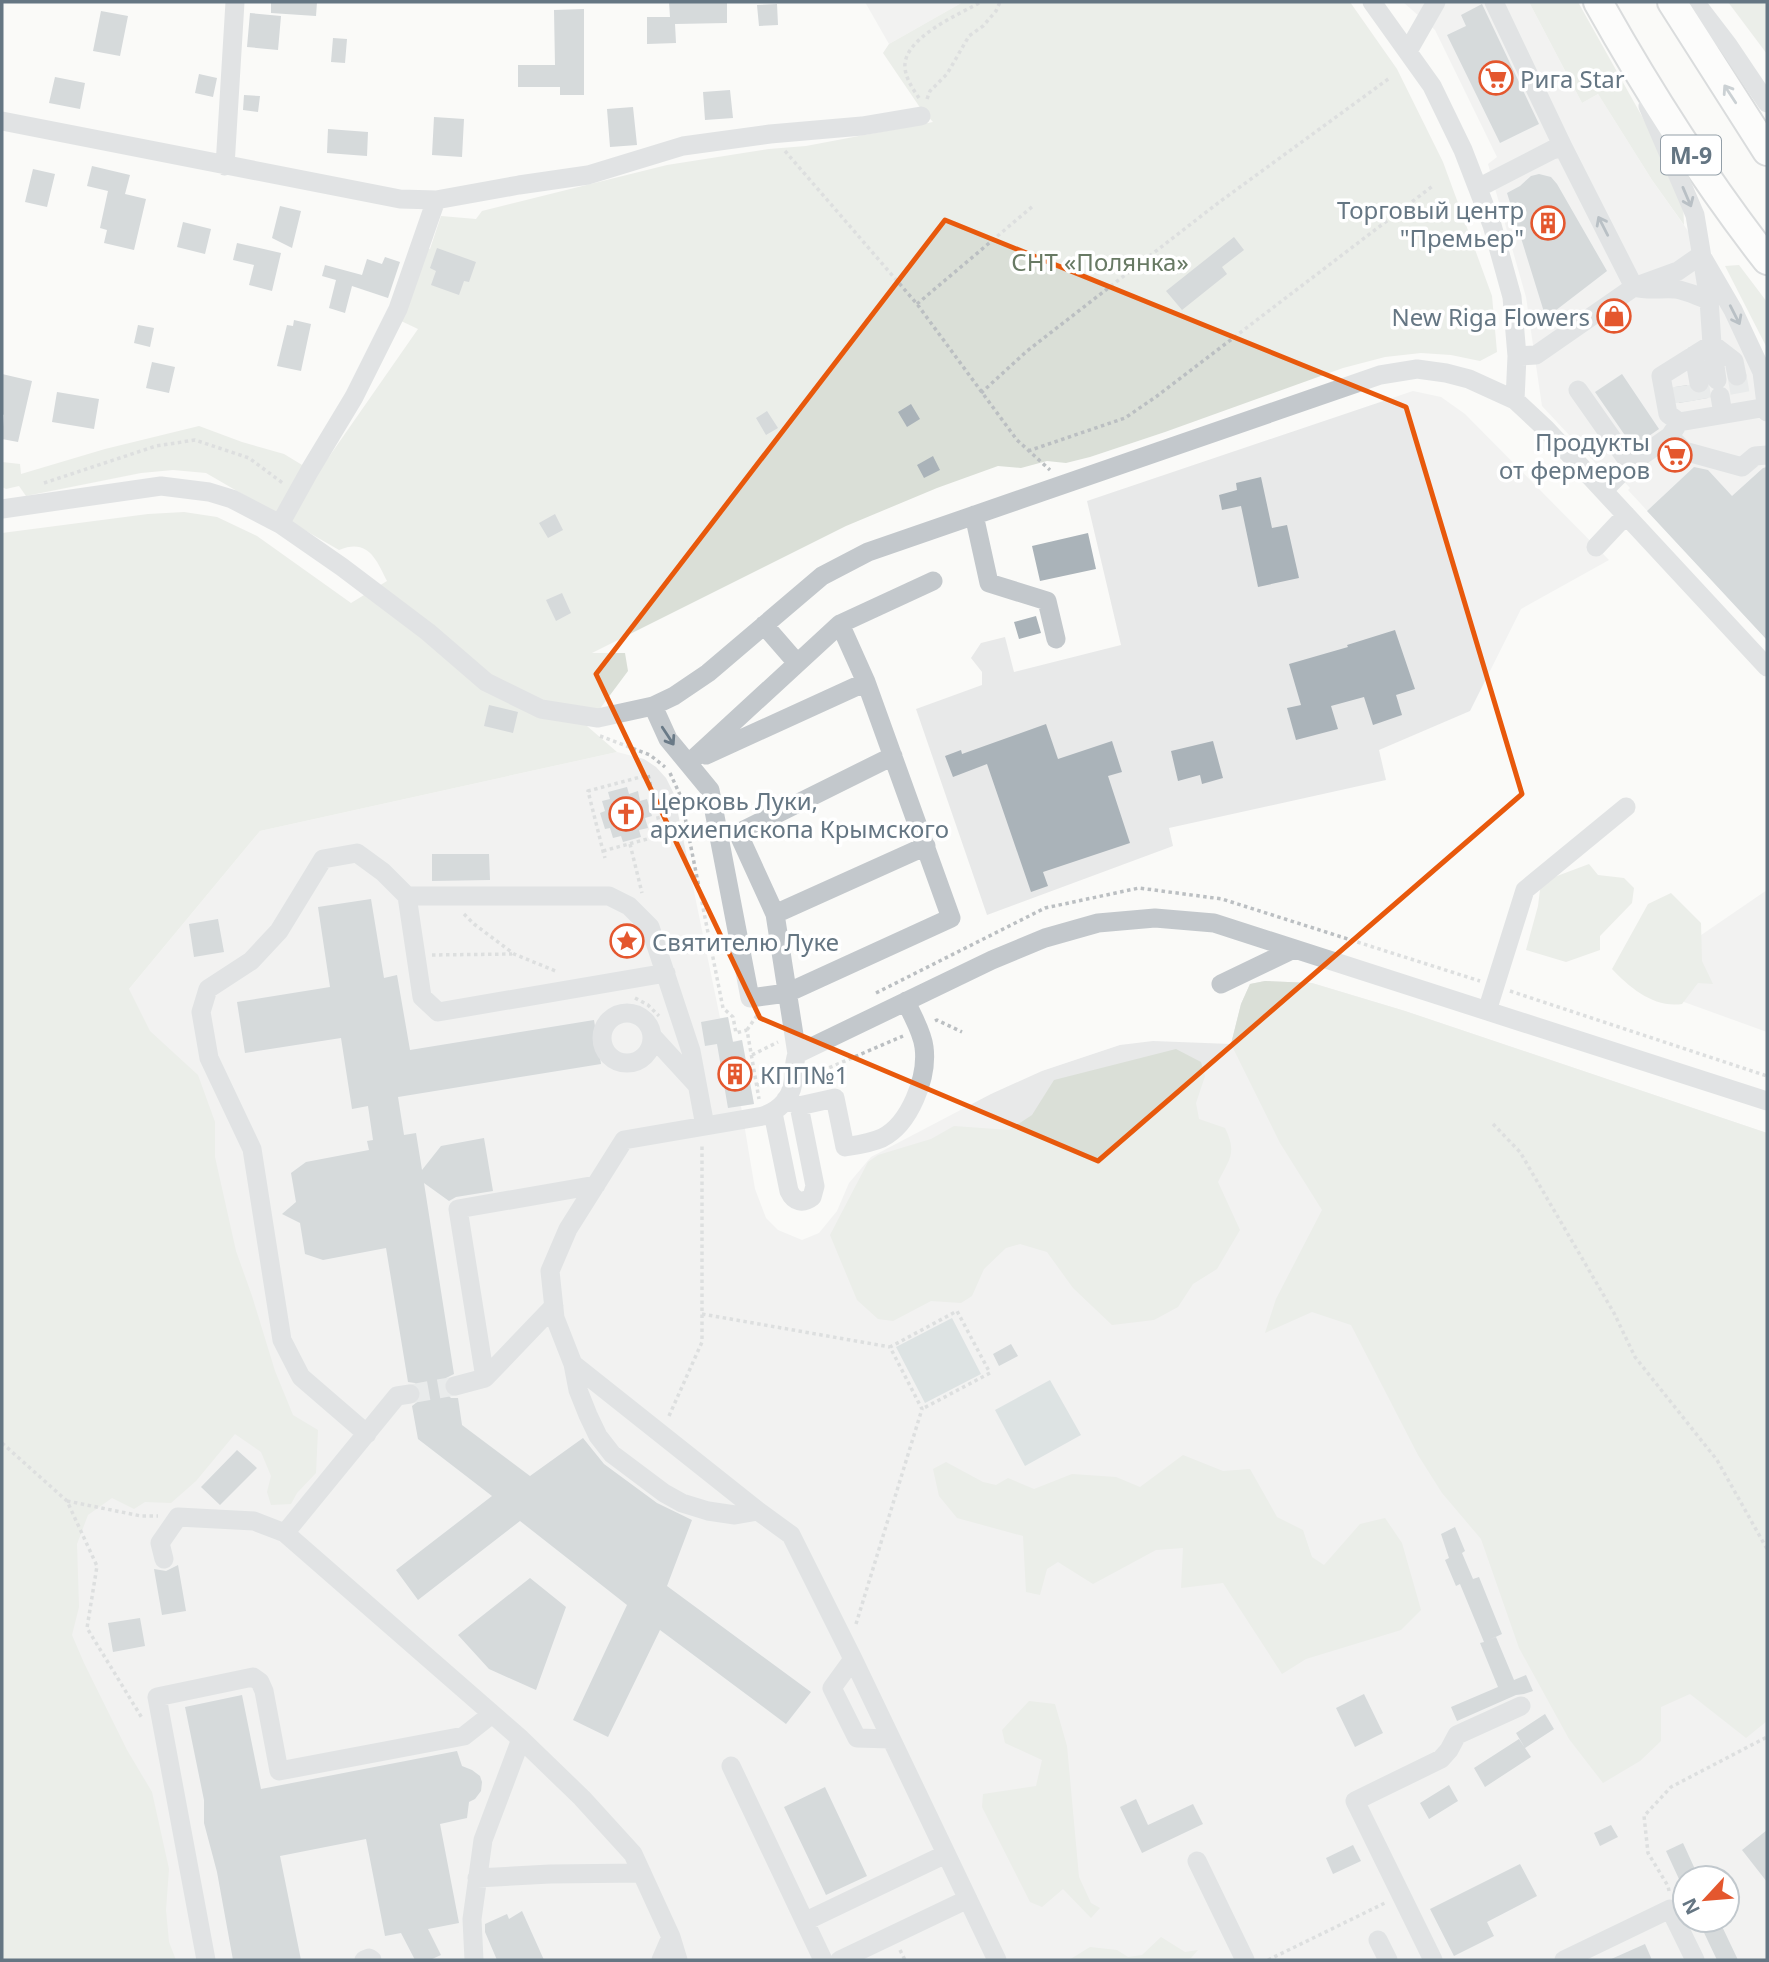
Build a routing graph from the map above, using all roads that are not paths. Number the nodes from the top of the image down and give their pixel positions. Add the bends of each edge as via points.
1 (235, 2) edge
2 (1372, 2) edge
3 (1436, 2) edge
4 (1494, 2) edge
5 (1598, 2) edge
6 (1672, 2) edge
7 (1695, 2) edge
8 (1622, 44) junction
9 (1408, 51) junction
10 (1767, 103) edge
11 (923, 113) road end
12 (2, 121) edge
13 (1563, 147) junction
14 (1767, 151) edge
15 (225, 166) junction
16 (1478, 188) junction
17 (436, 200) junction
18 (1702, 255) junction
19 (1767, 260) edge
20 (1634, 287) junction
21 (1709, 300) junction
22 (1712, 344) junction
23 (1517, 356) junction
24 (1686, 360) junction
25 (1578, 390) dead end
26 (1515, 400) junction
27 (1706, 403) junction
28 (1767, 409) edge
29 (1767, 455) edge
30 (1630, 464) junction
31 (1604, 490) junction
32 (2, 509) edge
33 (974, 515) junction
34 (1626, 515) junction
35 (280, 524) junction
36 (1596, 547) dead end
37 (933, 581) dead end
38 (840, 624) junction
39 (764, 625) junction
40 (1056, 639) dead end
41 (797, 663) junction
42 (1767, 667) edge
43 (866, 682) junction
44 (653, 706) junction
45 (893, 756) junction
46 (689, 763) junction
47 (710, 790) junction
48 (1626, 807) dead end
49 (738, 833) junction
50 (926, 845) junction
51 (407, 896) junction
52 (775, 914) junction
53 (1294, 949) junction
54 (666, 973) junction
55 (1221, 984) dead end
56 (787, 993) junction
57 (906, 1001) junction
58 (1487, 1011) junction
59 (649, 1046) dead end
60 (797, 1054) junction
61 (698, 1086) junction
62 (1767, 1101) edge
63 (780, 1108) junction
64 (704, 1127) junction
65 (596, 1185) junction
66 (554, 1306) junction
67 (573, 1364) junction
68 (485, 1378) junction
69 (456, 1386) tunnel mouth
70 (410, 1394) tunnel mouth
71 (367, 1434) junction
72 (758, 1511) junction
73 (285, 1533) junction
74 (164, 1559) dead end
75 (851, 1655) junction
76 (1521, 1706) dead end
77 (492, 1714) junction
78 (521, 1739) junction
79 (891, 1739) junction
80 (731, 1766) dead end
81 (946, 1854) junction
82 (1197, 1861) dead end
83 (642, 1873) junction
84 (477, 1878) junction
85 (968, 1899) junction
86 (806, 1921) junction
87 (671, 1937) junction
88 (1378, 1940) dead end
89 (206, 1960) edge
90 (364, 1960) edge
91 (372, 1960) edge
92 (474, 1960) edge
93 (661, 1960) edge
94 (678, 1960) edge
95 (823, 1960) edge
96 (839, 1960) edge
97 (997, 1960) edge
98 (1245, 1960) edge
99 (1388, 1960) edge
100 (1433, 1960) edge
101 (1564, 1960) edge
102 (1695, 1960) edge

1 - 15 street
2 - 9 street
3 - 9 street
4 - 13 street
5 - 8 highway, М-9
14 -> 6 highway, М-9
7 - 10 street
8 -> 18 street via 1695,215
8 - 19 highway, М-9 via 1723,204
9 - 16 street via 1432,86
11 - 17 street via 862,126 684,146 588,176
12 - 15 street
13 - 16 street
20 -> 13 street
15 - 17 street via 400,199
16 - 23 street via 1512,297
17 - 35 street via 398,309 354,397
18 - 20 street via 1678,271
18 - 21 street
18 -> 28 street via 1762,372
20 - 21 street via 1684,291
20 - 23 street via 1536,355
21 - 22 street
22 - 24 street
22 - 27 street via 1734,361
23 - 26 street
24 - 27 street
24 - 27 street via 1661,376 1668,414
25 - 30 street
26 - 31 street
26 - 33 street via 1447,373 1416,369 1380,375
27 - 28 street
27 - 29 street via 1684,451 1742,467 1755,456
27 - 30 street
30 - 31 street
31 - 34 street
32 - 35 street via 134,489 183,487 232,499
33 - 39 street via 868,552 822,576
33 - 40 street via 989,583 1047,601
34 - 36 street
34 - 42 street
35 - 44 street via 428,632 486,682 541,709 598,718
37 - 38 street
38 - 41 street
38 - 43 street
39 - 41 street
39 - 44 street via 708,673
41 - 46 street
43 - 45 street
43 - 46 street
44 -> 46 street via 668,739
45 - 49 street
45 - 50 street
46 - 47 street
47 - 49 street
47 - 56 street via 750,998
48 - 58 street via 1525,890
49 - 52 street
50 - 52 street
50 - 56 street via 951,918
51 - 54 street via 608,896 629,906 650,928
51 - 54 street via 422,997 438,1012
51 - 71 street via 357,853 323,859 279,931 251,961 208,989 201,1012 209,1058 252,1149 282,1340 301,1377
52 - 56 street
53 - 55 street
53 - 57 street via 1213,923 1155,918 1098,923 1045,938
53 - 58 street
54 - 61 street
56 - 60 street
57 - 60 street
57 - 63 street via 924,1046 925,1068 914,1100 884,1137 845,1147 835,1098
58 - 62 street
59 - 61 street via 675,1062
60 - 63 street via 792,1090
61 - 64 street
63 - 64 street
64 - 65 street via 624,1140
65 - 66 street via 568,1229 550,1271
65 - 68 street via 458,1209
66 - 67 street
66 - 68 street
67 - 72 street
67 - 72 street via 588,1415 612,1454 682,1503 735,1515
68 - 69 street
70 - 71 street via 397,1396
71 - 73 street
72 - 75 street via 791,1535
73 - 74 street via 254,1521 178,1517 160,1543
73 - 77 street
75 - 79 street
75 - 79 street via 832,1688 857,1738
76 - 100 street via 1457,1735 1441,1759 1355,1801
77 - 78 street
77 - 89 street via 464,1736 279,1770 264,1691 253,1677 157,1697
78 - 83 street via 634,1854
78 - 84 street via 483,1840
79 - 81 street
80 - 86 street
81 - 85 street
81 - 86 street
82 - 98 street
83 - 84 street
83 - 87 street
84 - 92 street
85 - 96 street
85 - 97 street
86 - 95 street
87 - 93 street
87 - 94 street
88 - 99 street
90 - 91 street
101 - 102 street via 1670,1909

